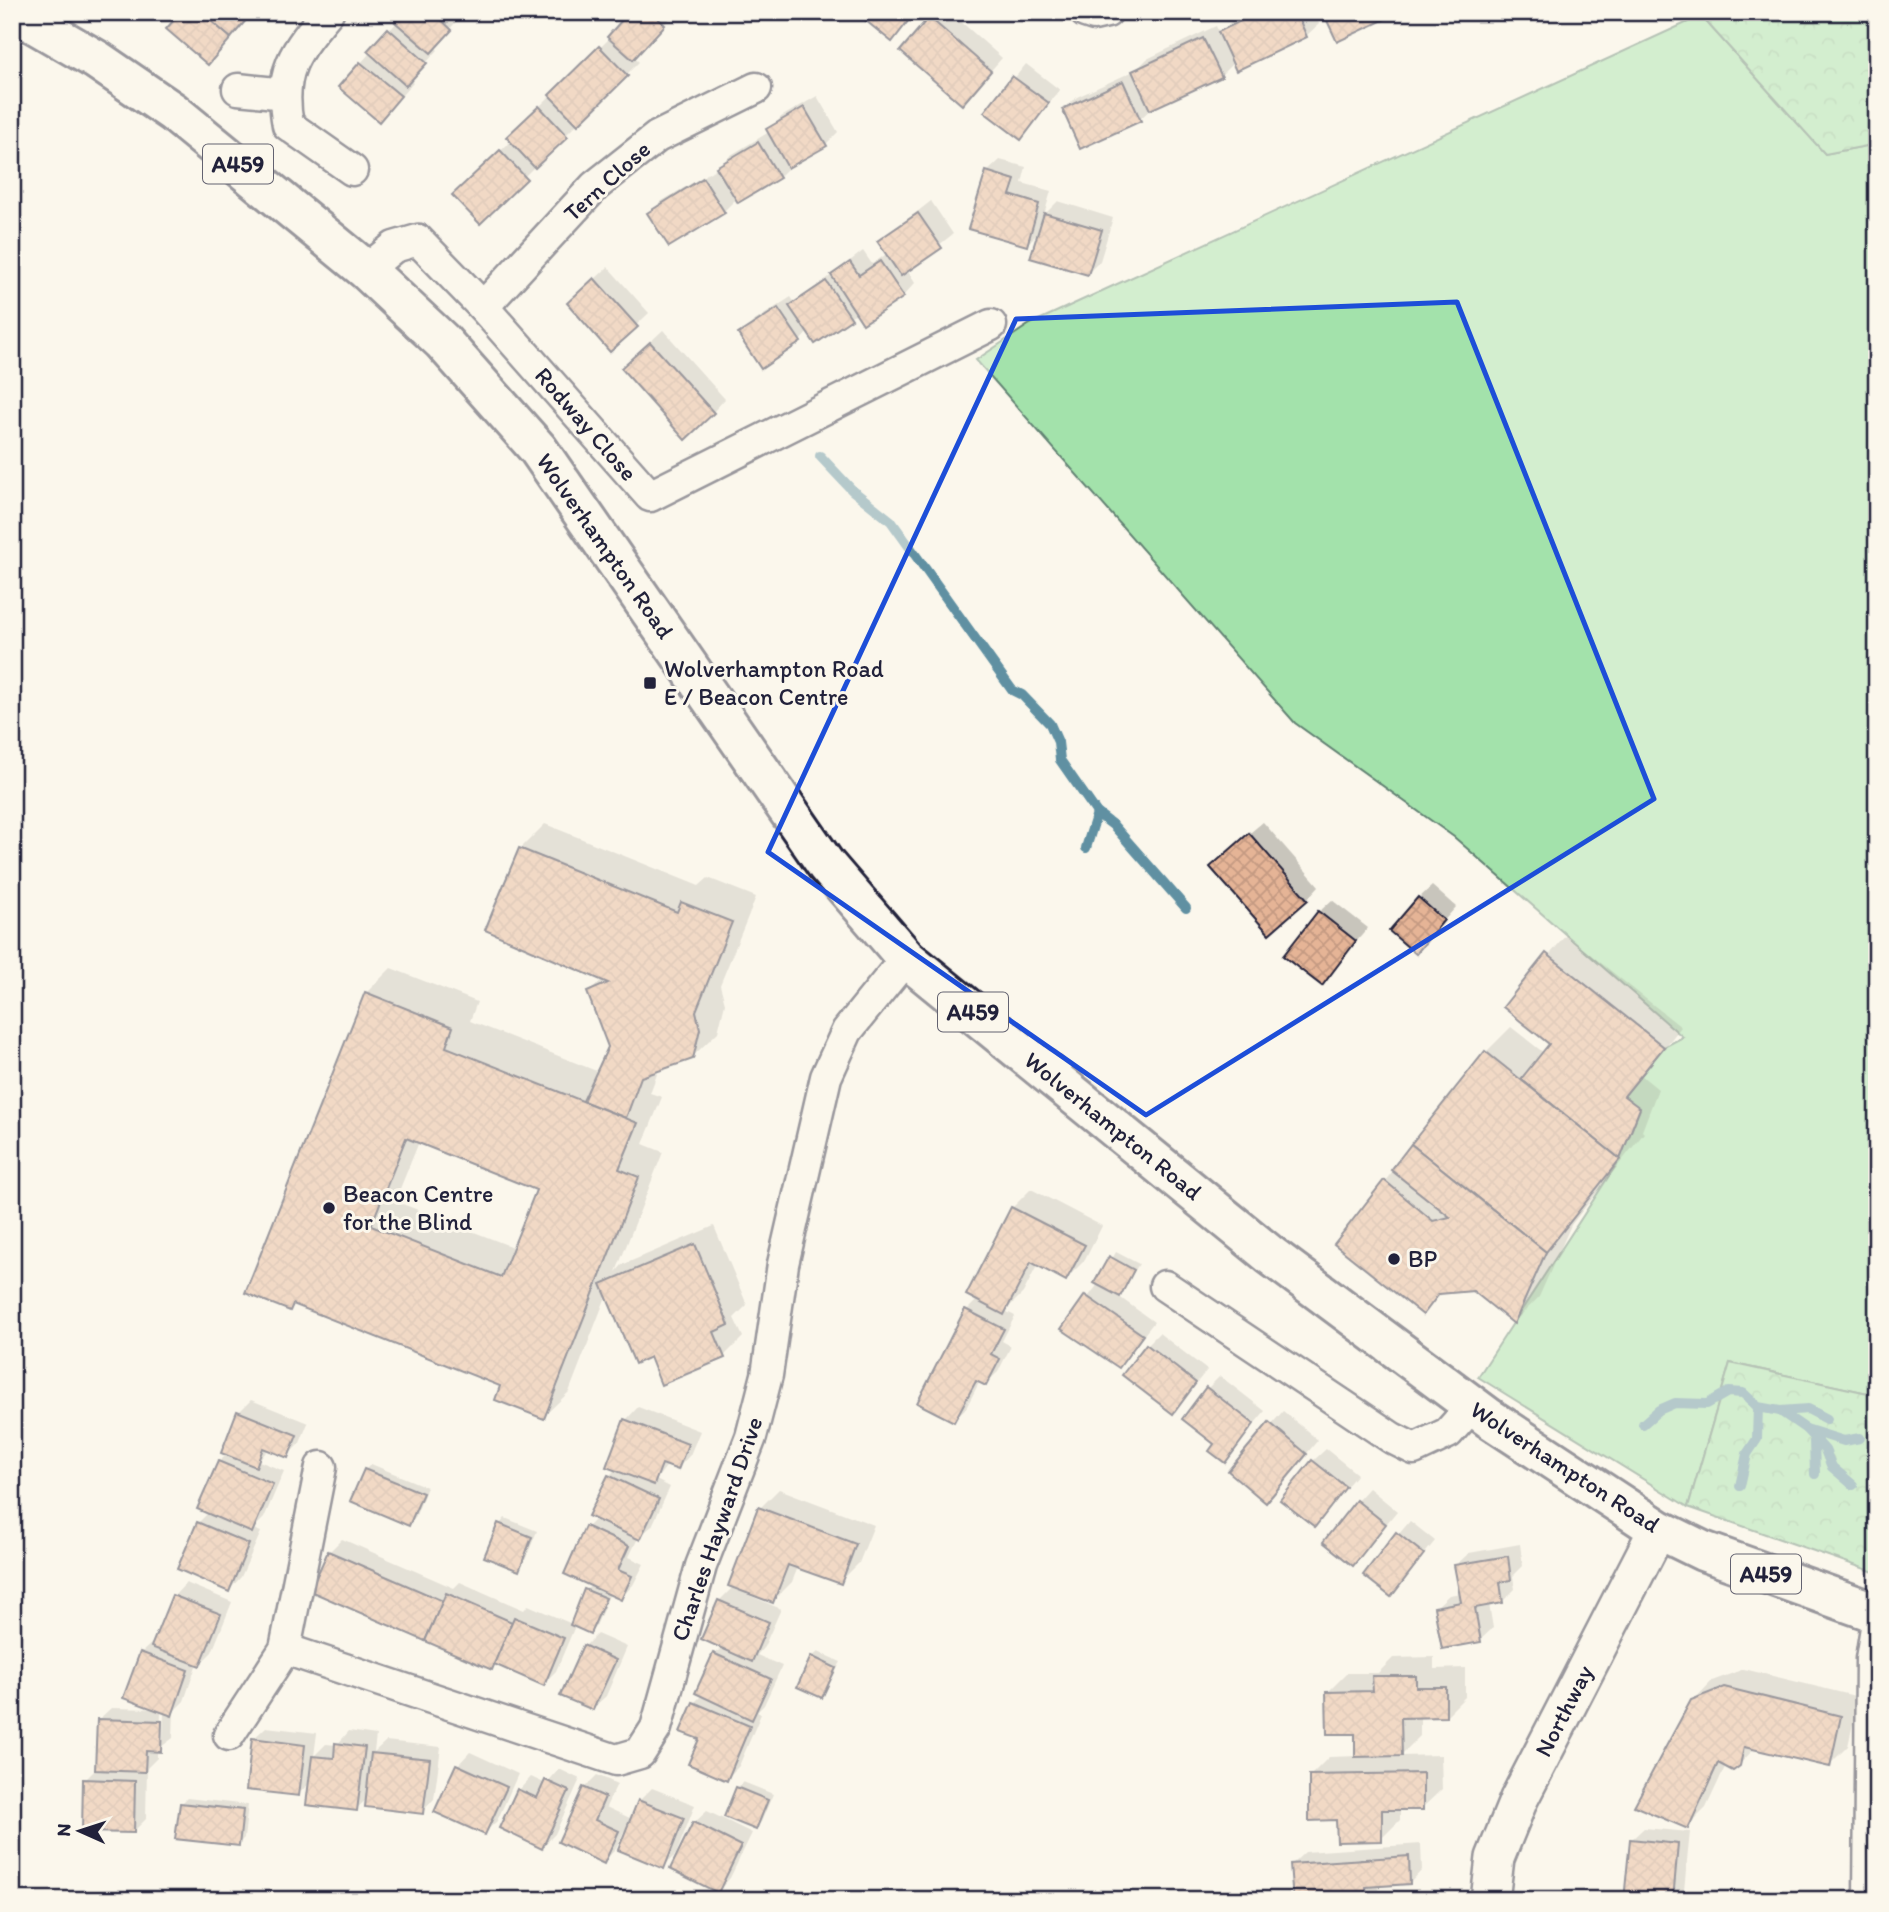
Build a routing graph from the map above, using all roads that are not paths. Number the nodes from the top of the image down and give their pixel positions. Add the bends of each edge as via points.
1 (328, 12) edge
2 (1085, 12) edge
3 (1107, 12) edge
4 (36, 17) edge
5 (756, 88) dead end
6 (238, 89) dead end
7 (285, 94) junction
8 (352, 170) dead end
9 (366, 270) junction
10 (483, 307) junction
11 (991, 325) dead end
12 (906, 958) junction
13 (1165, 1286) dead end
14 (1472, 1406) junction
15 (321, 1468) dead end
16 (1658, 1529) junction
17 (1877, 1613) edge
18 (1877, 1621) edge
19 (285, 1649) junction
20 (229, 1735) dead end
21 (1490, 1900) edge
22 (1869, 1900) edge

1 - 7 street via 286,72
2 - 3 street
4 - 9 main road, A459 via 173,112
5 - 10 street, Tern Close via 657,137 595,186
6 - 7 street
7 - 8 street via 288,125
9 - 10 street, Rodway Close via 394,247 418,240
9 - 12 main road, Wolverhampton Road / A459 via 442,341 538,449 826,866
10 - 11 street, Rodway Close via 650,496
12 - 14 main road, Wolverhampton Road / A459 via 1269,1254
12 - 19 street, Charles Hayward Drive via 846,1031 826,1077 783,1264 767,1375 751,1437 701,1566 656,1728 640,1753 616,1760
13 - 14 street via 1414,1449 1448,1433
14 - 16 main road, Wolverhampton Road / A459
15 - 19 street
16 - 17 main road, Wolverhampton Road / A459 via 1703,1551
16 - 21 street, Northway via 1519,1799 1494,1858
18 - 22 street via 1871,1659
19 - 20 street

